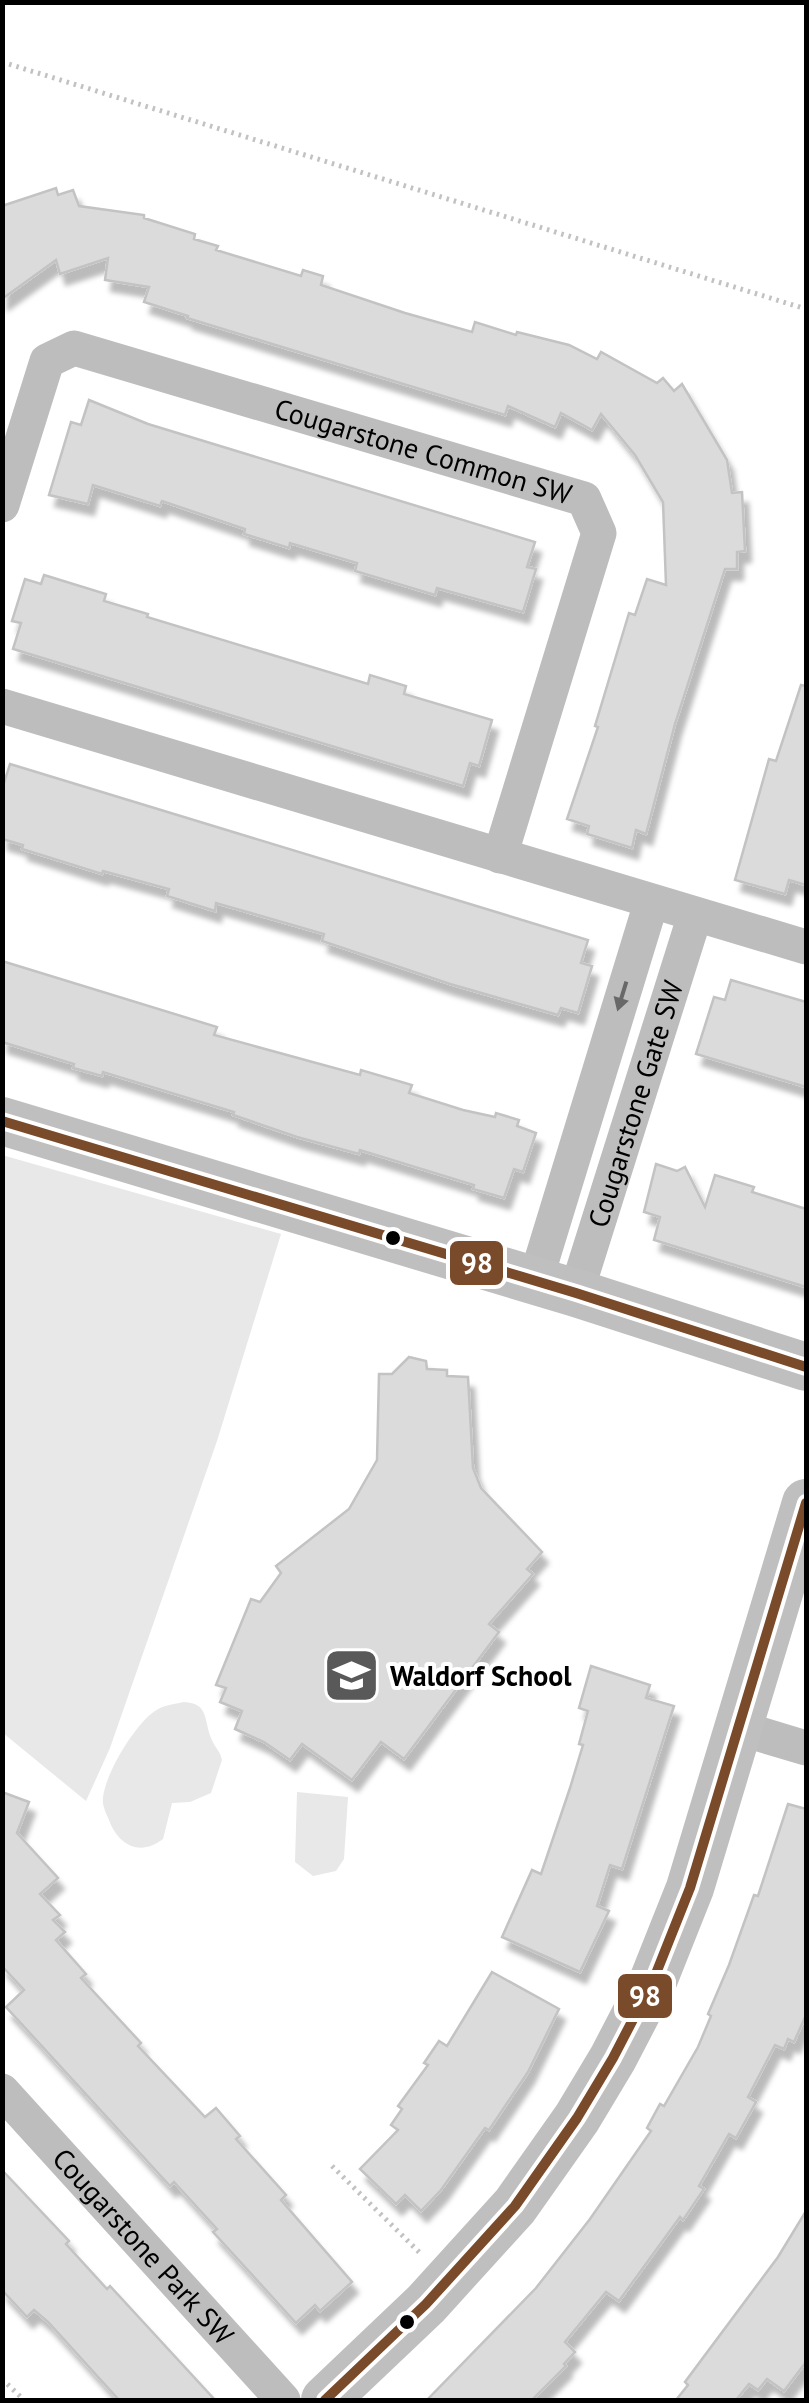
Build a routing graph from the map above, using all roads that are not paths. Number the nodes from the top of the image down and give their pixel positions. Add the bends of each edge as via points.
1 (2, 505) edge
2 (2, 706) edge
3 (500, 856) junction
4 (651, 902) junction
5 (695, 915) junction
6 (806, 948) edge
7 (2, 1122) edge
8 (555, 1288) junction
9 (806, 1367) edge
10 (806, 1503) edge
11 (739, 1728) junction
12 (806, 1748) edge
13 (2, 2091) edge
14 (284, 2400) edge
15 (325, 2400) edge

1 - 3 street, Cougarstone Common SW via 47,360 74,348 584,499 599,533
2 - 3 street
3 - 4 street
4 - 5 street
4 -> 8 street, Cougarstone Gate SW
5 - 6 street
5 - 8 street, Cougarstone Gate SW
7 - 8 street
8 - 9 street
10 - 11 street
11 - 12 street
11 - 15 street via 653,1981 577,2118 515,2206
13 - 14 street, Cougarstone Park SW

